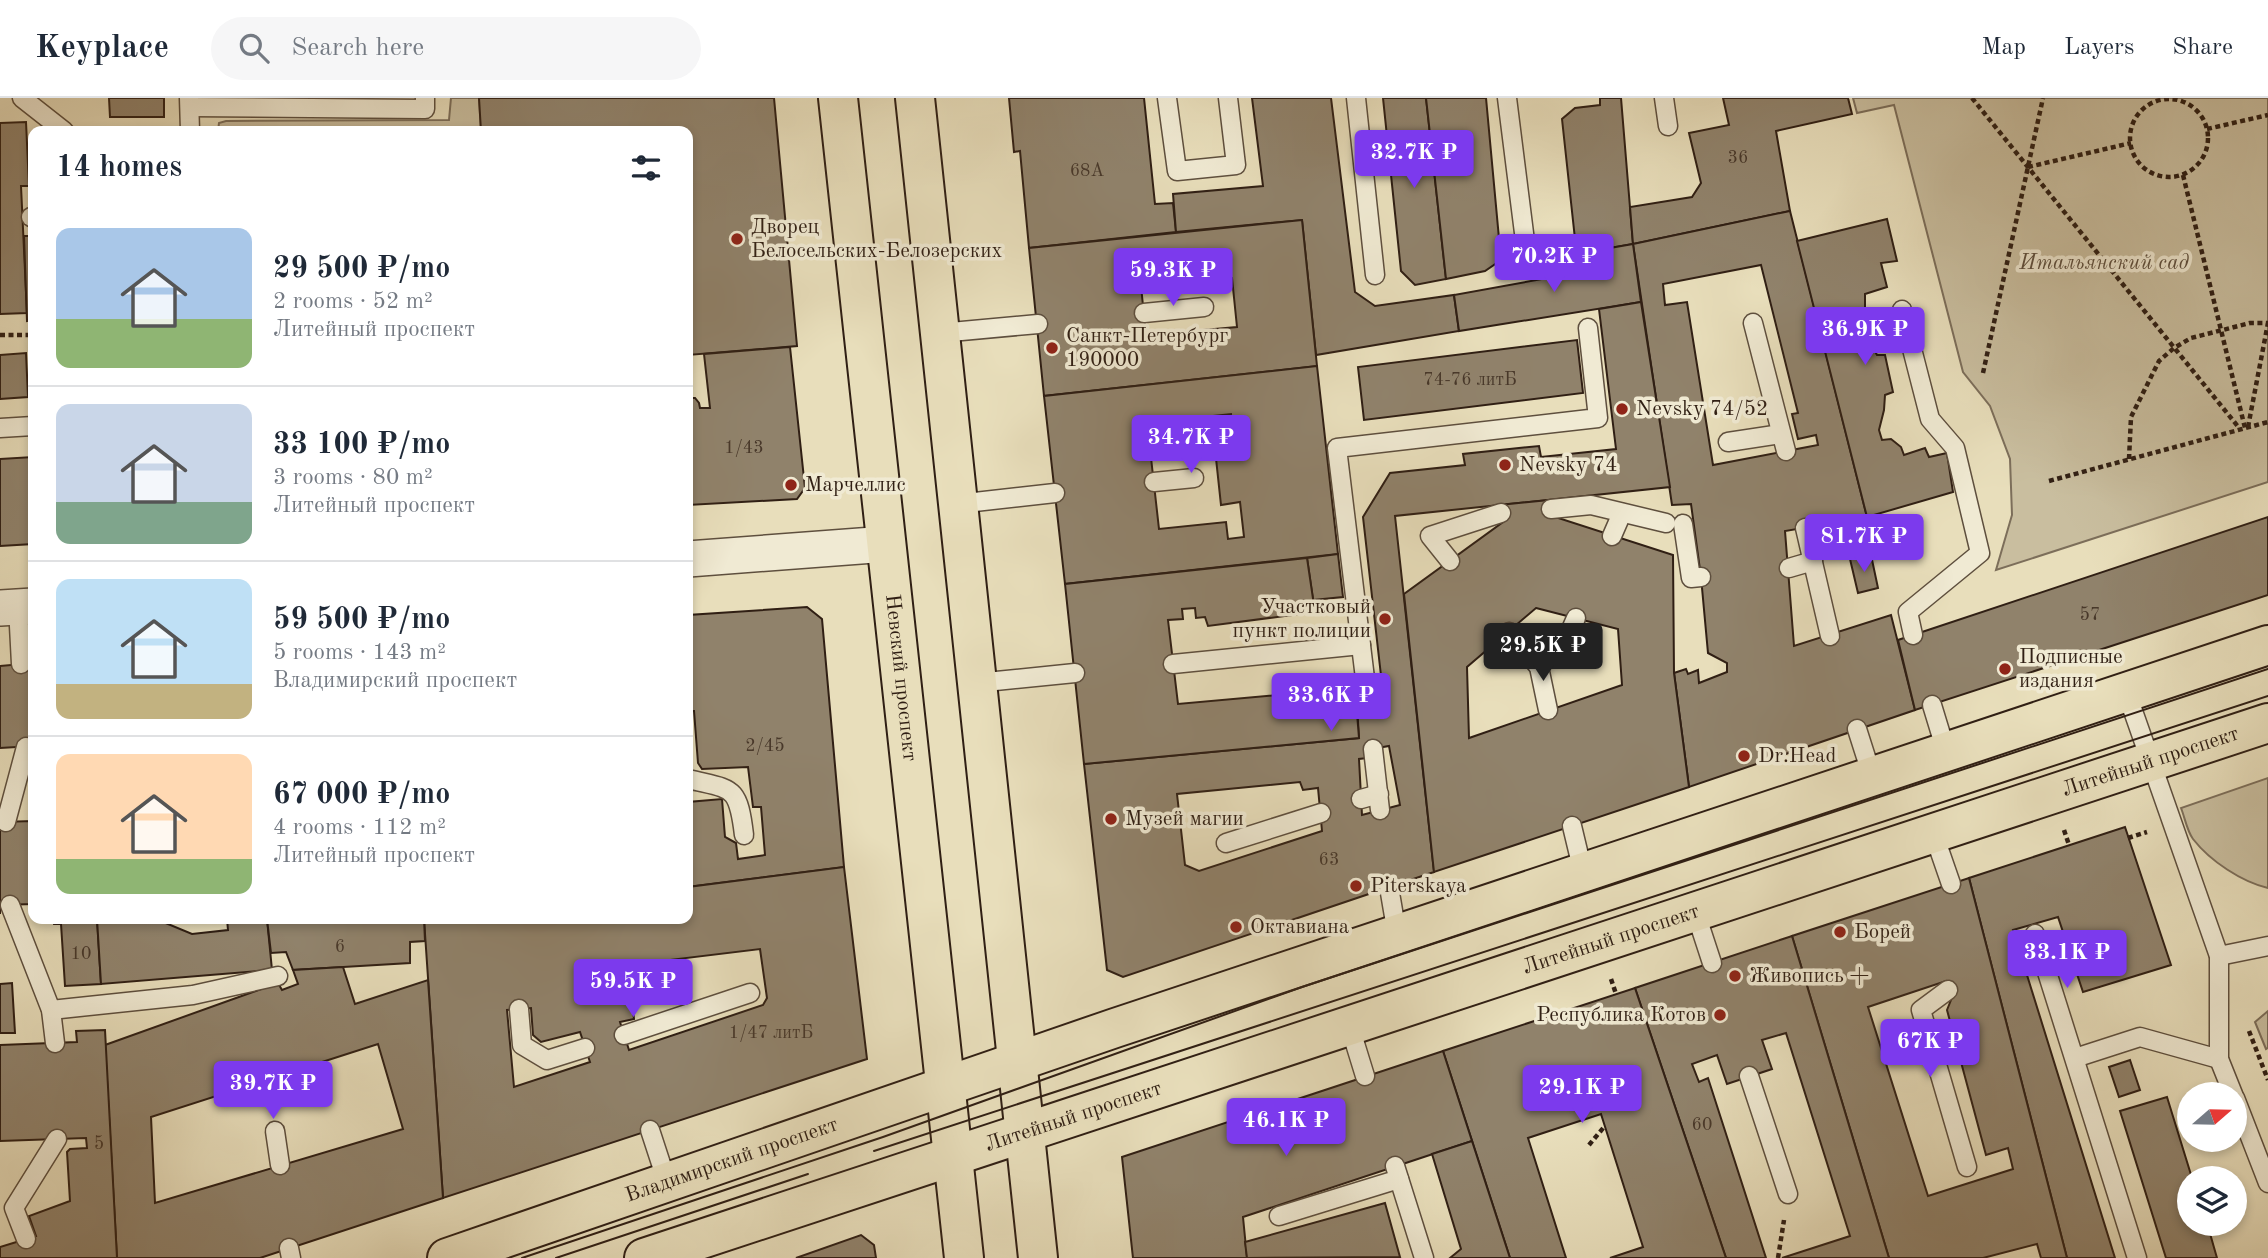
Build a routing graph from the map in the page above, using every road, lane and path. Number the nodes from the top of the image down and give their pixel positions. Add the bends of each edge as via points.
1 (22, 98) edge
2 (425, 98) edge
3 (838, 98) edge
4 (915, 98) edge
5 (1167, 98) edge
6 (1228, 98) edge
7 (1356, 98) edge
8 (1507, 98) edge
9 (1664, 98) edge
10 (1972, 98) edge
11 (2043, 98) edge
12 (2160, 99) edge
13 (189, 102) edge
14 (2268, 115) edge
15 (58, 126) edge
16 (190, 126) edge
17 (1668, 126) dead end
18 (2207, 128) junction
19 (2130, 142) junction
20 (2028, 167) junction
21 (2183, 175) junction
22 (1525, 241) dead end
23 (1375, 275) dead end
24 (1204, 307) dead end
25 (1902, 310) dead end
26 (1144, 313) dead end
27 (1753, 323) dead end
28 (2268, 323) edge
29 (1038, 324) dead end
30 (1588, 328) dead end
31 (2220, 330) junction
32 (940, 333) junction
33 (0, 335) edge
34 (28, 335) edge
35 (2174, 348) junction
36 (1983, 373) dead end
37 (2268, 422) edge
38 (28, 426) edge
39 (0, 428) edge
40 (2244, 428) junction
41 (1728, 442) dead end
42 (2129, 459) junction
43 (1194, 478) dead end
44 (2049, 481) dead end
45 (1154, 482) dead end
46 (1055, 493) dead end
47 (957, 504) junction
48 (1551, 509) dead end
49 (1502, 513) dead end
50 (1622, 513) junction
51 (1805, 528) dead end
52 (1612, 536) dead end
53 (887, 544) junction
54 (693, 559) edge
55 (1450, 561) dead end
56 (1813, 561) junction
57 (1789, 568) dead end
58 (1701, 577) dead end
59 (17, 607) edge
60 (1576, 618) dead end
61 (1509, 632) dead end
62 (1913, 635) dead end
63 (1830, 636) dead end
64 (1361, 645) junction
65 (2268, 645) edge
66 (21, 664) dead end
67 (1173, 664) dead end
68 (1539, 667) junction
69 (1075, 673) dead end
70 (976, 683) junction
71 (2126, 691) junction
72 (1368, 704) dead end
73 (1932, 705) dead end
74 (1548, 710) dead end
75 (2268, 723) edge
76 (1857, 729) dead end
77 (26, 747) dead end
78 (1373, 749) dead end
79 (1945, 751) junction
80 (2150, 761) junction
81 (1872, 776) junction
82 (693, 780) edge
83 (1373, 801) dead end
84 (1321, 813) dead end
85 (6, 822) dead end
86 (1572, 826) dead end
87 (2063, 829) dead end
88 (1933, 832) junction
89 (744, 835) dead end
90 (1226, 843) dead end
91 (2069, 845) dead end
92 (1583, 872) junction
93 (1951, 884) dead end
94 (1389, 887) dead end
95 (10, 905) dead end
96 (1695, 911) junction
97 (1397, 934) junction
98 (2035, 934) dead end
99 (2268, 946) edge
100 (2219, 956) junction
101 (1712, 963) dead end
102 (278, 976) dead end
103 (1611, 978) dead end
104 (1948, 990) dead end
105 (750, 993) dead end
106 (1616, 994) dead end
107 (519, 1009) dead end
108 (51, 1010) junction
109 (1349, 1024) junction
110 (624, 1035) dead end
111 (55, 1043) dead end
112 (585, 1048) dead end
113 (2075, 1058) junction
114 (2219, 1059) junction
115 (1016, 1062) junction
116 (1365, 1076) dead end
117 (1749, 1076) dead end
118 (2228, 1082) edge
119 (946, 1086) junction
120 (1604, 1127) dead end
121 (2247, 1129) edge
122 (650, 1130) dead end
123 (275, 1131) dead end
124 (1024, 1131) junction
125 (57, 1139) dead end
126 (1588, 1145) dead end
127 (954, 1154) junction
128 (280, 1165) dead end
129 (1967, 1167) dead end
130 (667, 1182) junction
131 (2268, 1183) edge
132 (1788, 1194) joint
133 (1279, 1216) dead end
134 (26, 1239) dead end
135 (447, 1258) edge
136 (644, 1258) edge
137 (964, 1258) edge
138 (1038, 1258) edge
139 (1424, 1258) edge
140 (1778, 1258) edge
141 (2137, 1258) edge

1 - 15 lane
2 - 13 lane via 425,109
3 - 53 main road, Невский проспект
4 - 32 main road
5 - 6 lane via 1177,172 1237,165
7 - 23 lane
8 - 22 lane
9 - 17 lane
10 - 20 path
11 - 20 path
12 - 18 path via 2184,102 2203,118
12 - 19 path via 2140,111
13 - 16 lane
14 - 18 path
18 - 21 path via 2209,141 2201,162
19 - 20 path
19 - 21 path via 2133,154 2150,172
20 - 35 path
20 - 36 path
21 - 31 path
24 - 26 lane
25 - 62 lane via 1930,419 1955,448 1980,553 1908,612
27 - 41 lane via 1783,442
28 - 31 path
28 - 40 path
29 - 32 lane
30 - 64 lane via 1598,418 1337,448
31 - 35 path
31 - 40 path
32 - 47 main road
33 - 34 path
35 - 40 path
35 - 42 path via 2159,361 2132,417
37 - 40 path
38 - 39 lane
40 - 42 path
42 - 44 path
43 - 45 lane
46 - 47 lane
47 - 70 main road
48 - 50 lane via 1591,505
49 - 55 lane via 1430,536
50 - 52 lane
50 - 58 lane via 1674,523 1690,578
51 - 56 lane
53 - 54 street
53 - 119 main road, Невский проспект
56 - 57 lane
56 - 63 lane
59 - 66 lane
60 - 68 lane via 1569,634
61 - 68 lane
64 - 67 lane
64 - 72 lane
65 - 71 main road
68 - 74 lane
69 - 70 lane
70 - 115 main road
71 - 79 main road
71 - 80 lane
73 - 79 lane
75 - 80 main road, Литейный проспект
76 - 81 lane
77 - 85 lane
78 - 83 lane
79 - 81 main road
80 - 88 main road, Литейный проспект
80 - 100 lane
81 - 92 main road
82 - 89 lane via 718,784 734,794
84 - 90 lane
86 - 92 lane
87 - 91 path
88 - 93 lane
88 - 96 main road, Литейный проспект
92 - 97 main road
94 - 97 lane
95 - 108 lane
96 - 101 lane
96 - 109 main road, Литейный проспект
97 - 115 main road
98 - 113 lane
99 - 100 lane
100 - 114 lane
102 - 108 lane via 193,996
103 - 106 path
104 - 129 lane via 1922,1010
105 - 110 lane
107 - 112 lane via 522,1045 547,1060
108 - 111 lane
109 - 116 lane
109 - 124 main road, Литейный проспект
113 - 114 lane via 2140,1037
113 - 141 lane
114 - 118 lane
115 - 119 main road, Владимирский проспект
115 - 124 main road
117 - 132 lane
119 - 127 main road, Невский проспект
119 - 130 main road, Владимирский проспект
120 - 126 path
121 - 131 lane
122 - 130 lane
123 - 128 lane
124 - 127 main road, Литейный проспект
124 - 138 main road
125 - 134 lane via 14,1208
127 - 136 main road
127 - 137 main road, Невский проспект
130 - 135 main road, Владимирский проспект
132 - 140 path
133 - 139 lane via 1397,1173

